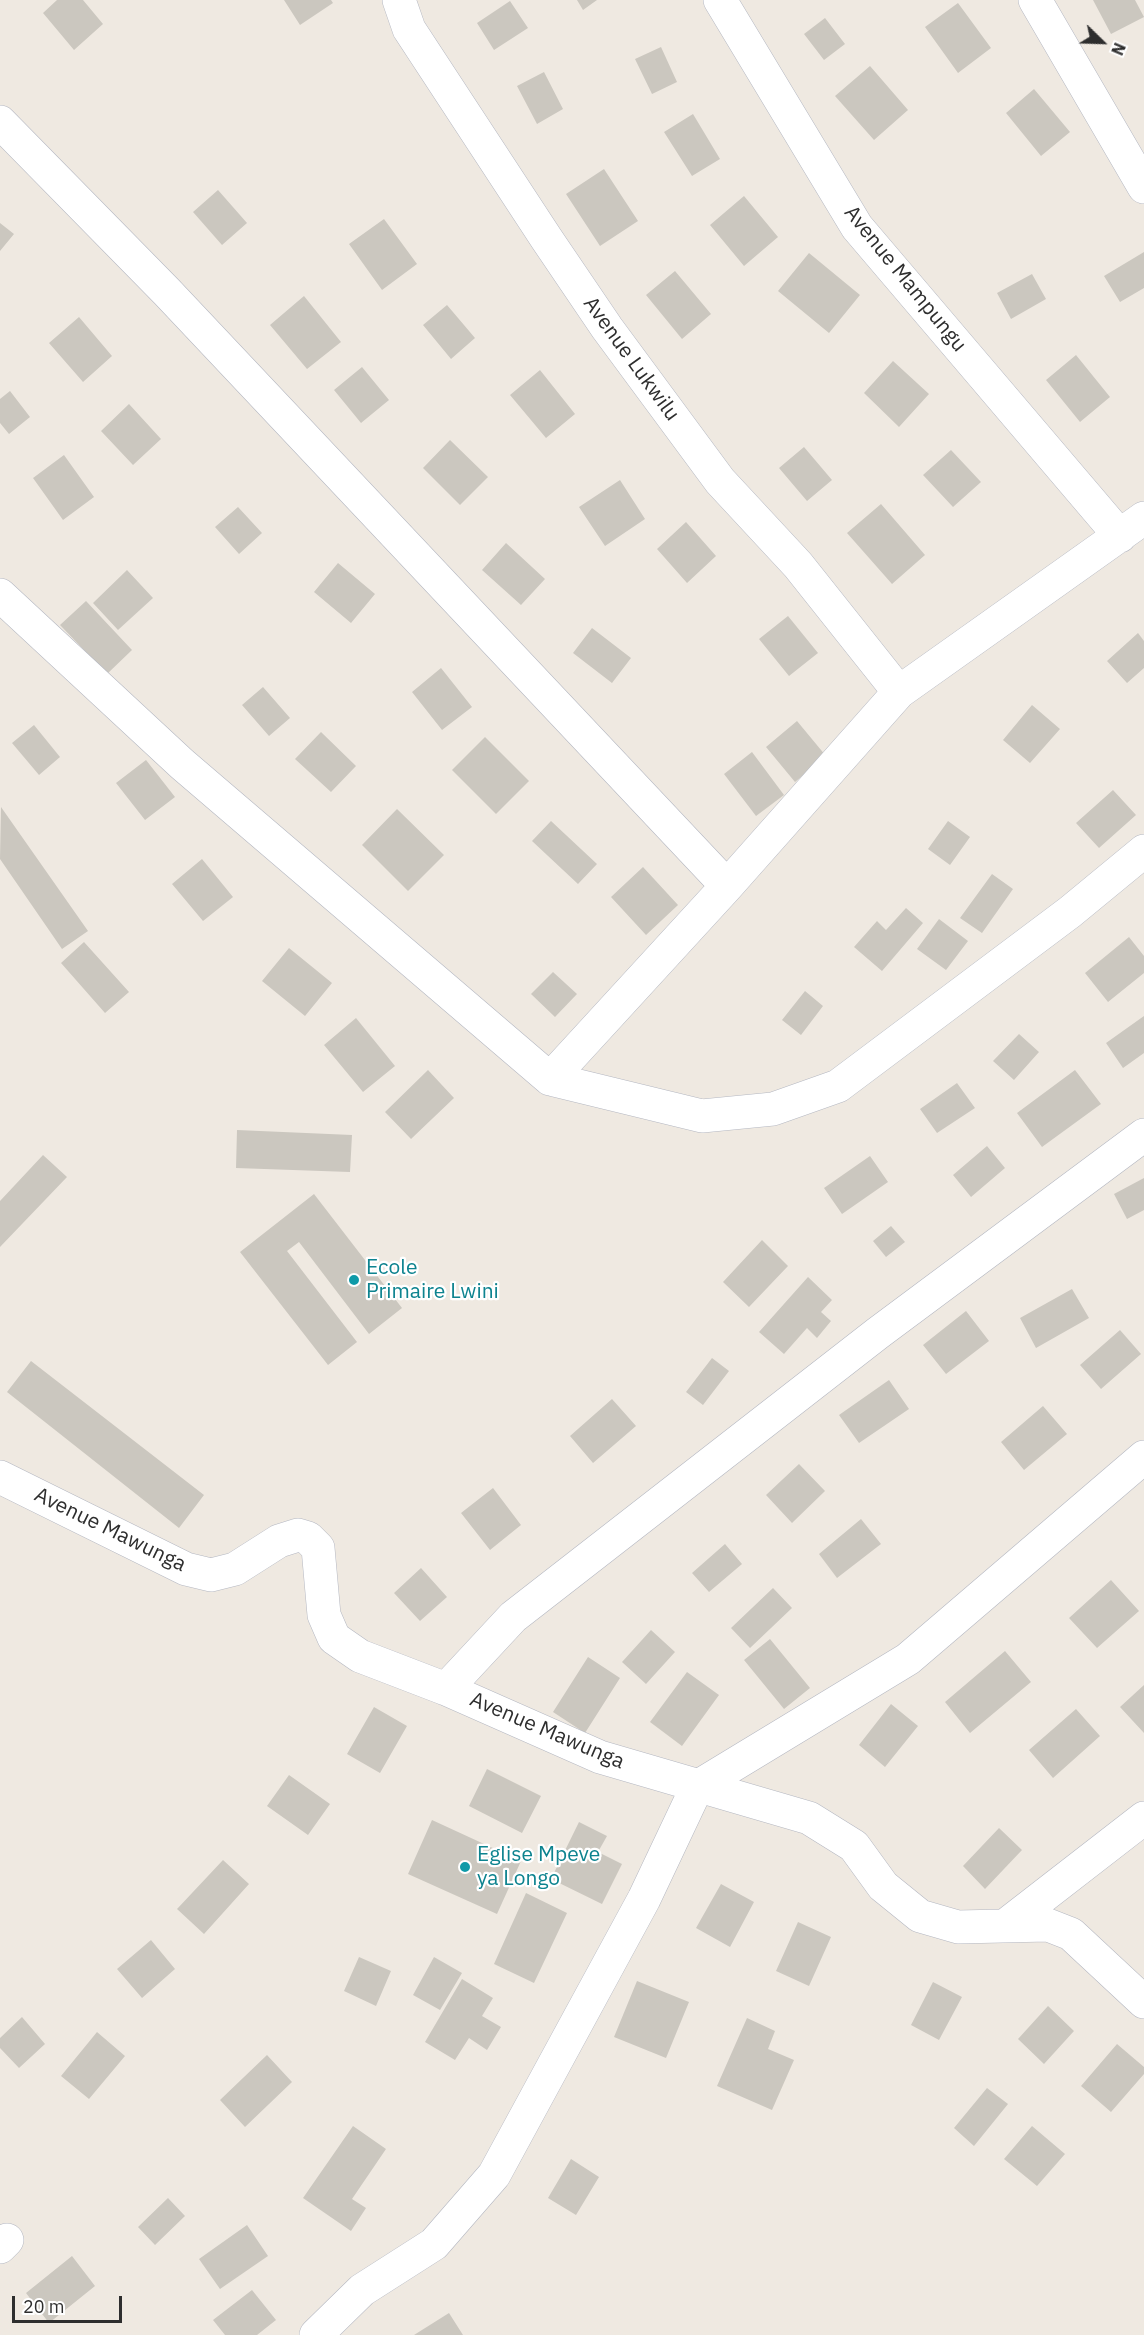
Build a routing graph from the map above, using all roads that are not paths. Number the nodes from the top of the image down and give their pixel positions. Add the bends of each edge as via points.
1 (399, 0) edge
2 (720, 0) edge
3 (1035, 0) edge
4 (0, 122) edge
5 (1144, 187) edge
6 (1132, 527) edge
7 (0, 595) edge
8 (899, 692) junction
9 (1144, 851) edge
10 (727, 886) junction
11 (549, 1079) junction
12 (1144, 1135) edge
13 (1144, 1457) edge
14 (0, 1477) edge
15 (446, 1689) junction
16 (697, 1787) junction
17 (1144, 1818) edge
18 (1006, 1925) junction
19 (1144, 2002) edge
20 (316, 2335) edge

1 - 8 street, Avenue Lukwilu via 409,29 607,328 720,482 798,565
2 - 6 street, Avenue Mampungu via 857,227
3 - 5 street
4 - 10 street via 167,292
6 - 8 street
7 - 11 street via 182,764
8 - 10 street
9 - 11 street via 1070,912 838,1086 773,1109 702,1116
10 - 11 street
12 - 15 street via 878,1333 513,1617
13 - 16 street via 908,1659
14 - 15 street, Avenue Mawunga via 186,1569 211,1575 235,1569 279,1541 298,1535 308,1538 318,1548 324,1615 334,1638 360,1656
15 - 16 street, Avenue Mawunga via 600,1757
16 - 18 street, Avenue Mawunga via 809,1818 854,1846 883,1886 920,1916 958,1927
16 - 20 street via 644,1899 494,2175 434,2244 362,2290
17 - 18 street
18 - 19 street, Avenue Mawunga via 1048,1925 1071,1934

